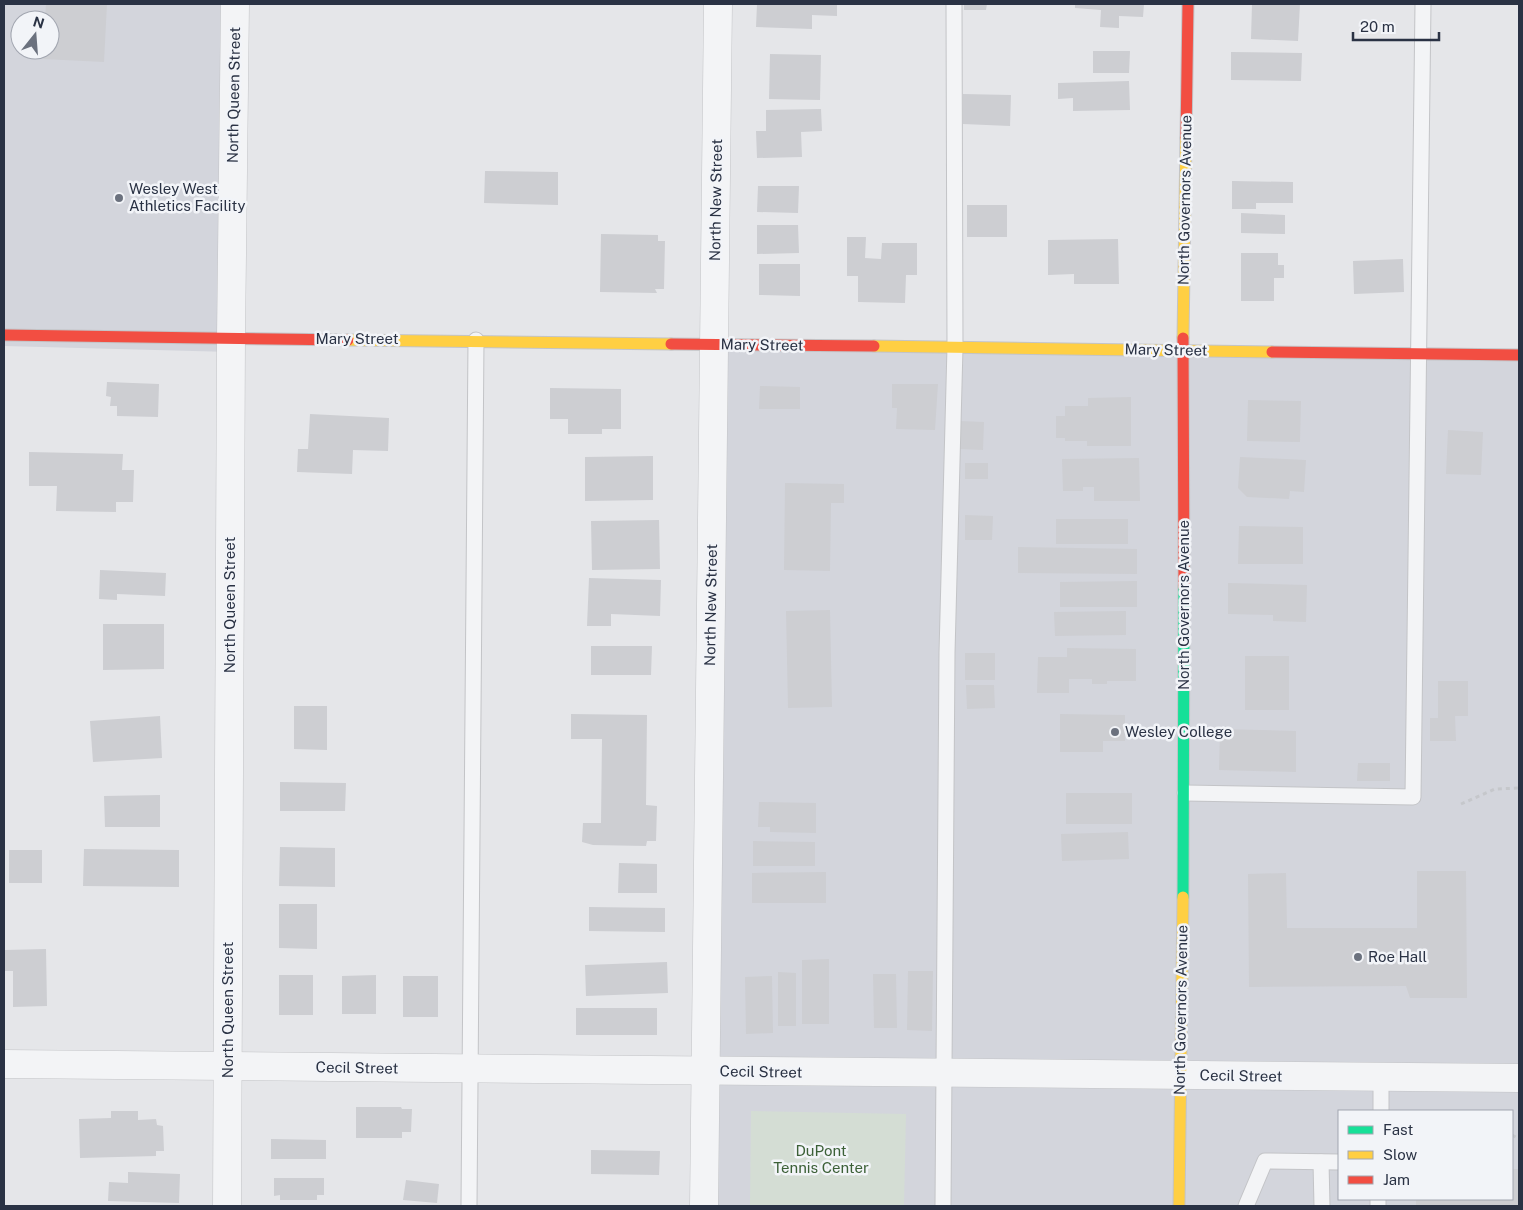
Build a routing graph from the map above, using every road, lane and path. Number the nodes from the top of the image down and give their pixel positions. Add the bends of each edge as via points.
1 (235, 4) edge
2 (718, 4) edge
3 (954, 4) edge
4 (1188, 4) edge
5 (1423, 4) edge
6 (4, 335) edge
7 (231, 338) junction
8 (476, 340) junction
9 (715, 344) junction
10 (955, 347) junction
11 (1183, 350) junction
12 (1420, 354) junction
13 (1519, 356) edge
14 (1519, 788) edge
15 (1185, 793) junction
16 (1461, 804) dead end
17 (4, 1064) edge
18 (228, 1067) junction
19 (470, 1069) junction
20 (705, 1071) junction
21 (945, 1073) junction
22 (1180, 1076) junction
23 (1381, 1077) junction
24 (1519, 1078) edge
25 (1380, 1110) edge
26 (1321, 1162) junction
27 (1338, 1162) edge
28 (227, 1206) edge
29 (469, 1206) edge
30 (704, 1206) edge
31 (943, 1206) edge
32 (1179, 1206) edge
33 (1246, 1206) edge
34 (1322, 1206) edge

1 - 7 street, North Queen Street
2 - 9 street, North New Street
3 - 10 lane
4 - 11 street, North Governors Avenue
5 - 12 lane
6 - 7 street, Mary Street
7 - 8 street, Mary Street
7 - 18 street, North Queen Street
8 - 9 street, Mary Street
8 - 19 lane
9 - 10 street, Mary Street
9 - 20 street, North New Street
10 - 11 street, Mary Street
10 - 21 lane via 947,653
11 - 12 street, Mary Street
11 - 15 street, North Governors Avenue
12 - 13 street, Mary Street
12 - 15 lane via 1413,796
14 - 16 path via 1495,789
15 - 22 street, North Governors Avenue
17 - 18 street, Cecil Street
18 - 19 street, Cecil Street
18 - 28 street, North Queen Street
19 - 20 street, Cecil Street
19 - 29 lane
20 - 21 street, Cecil Street
20 - 30 street, North New Street
21 - 22 street, Cecil Street
21 - 31 lane
22 - 23 street, Cecil Street
22 - 32 street, North Governors Avenue
23 - 24 street, Cecil Street
23 - 25 lane
26 - 27 lane
26 - 33 lane via 1265,1161
26 - 34 lane

